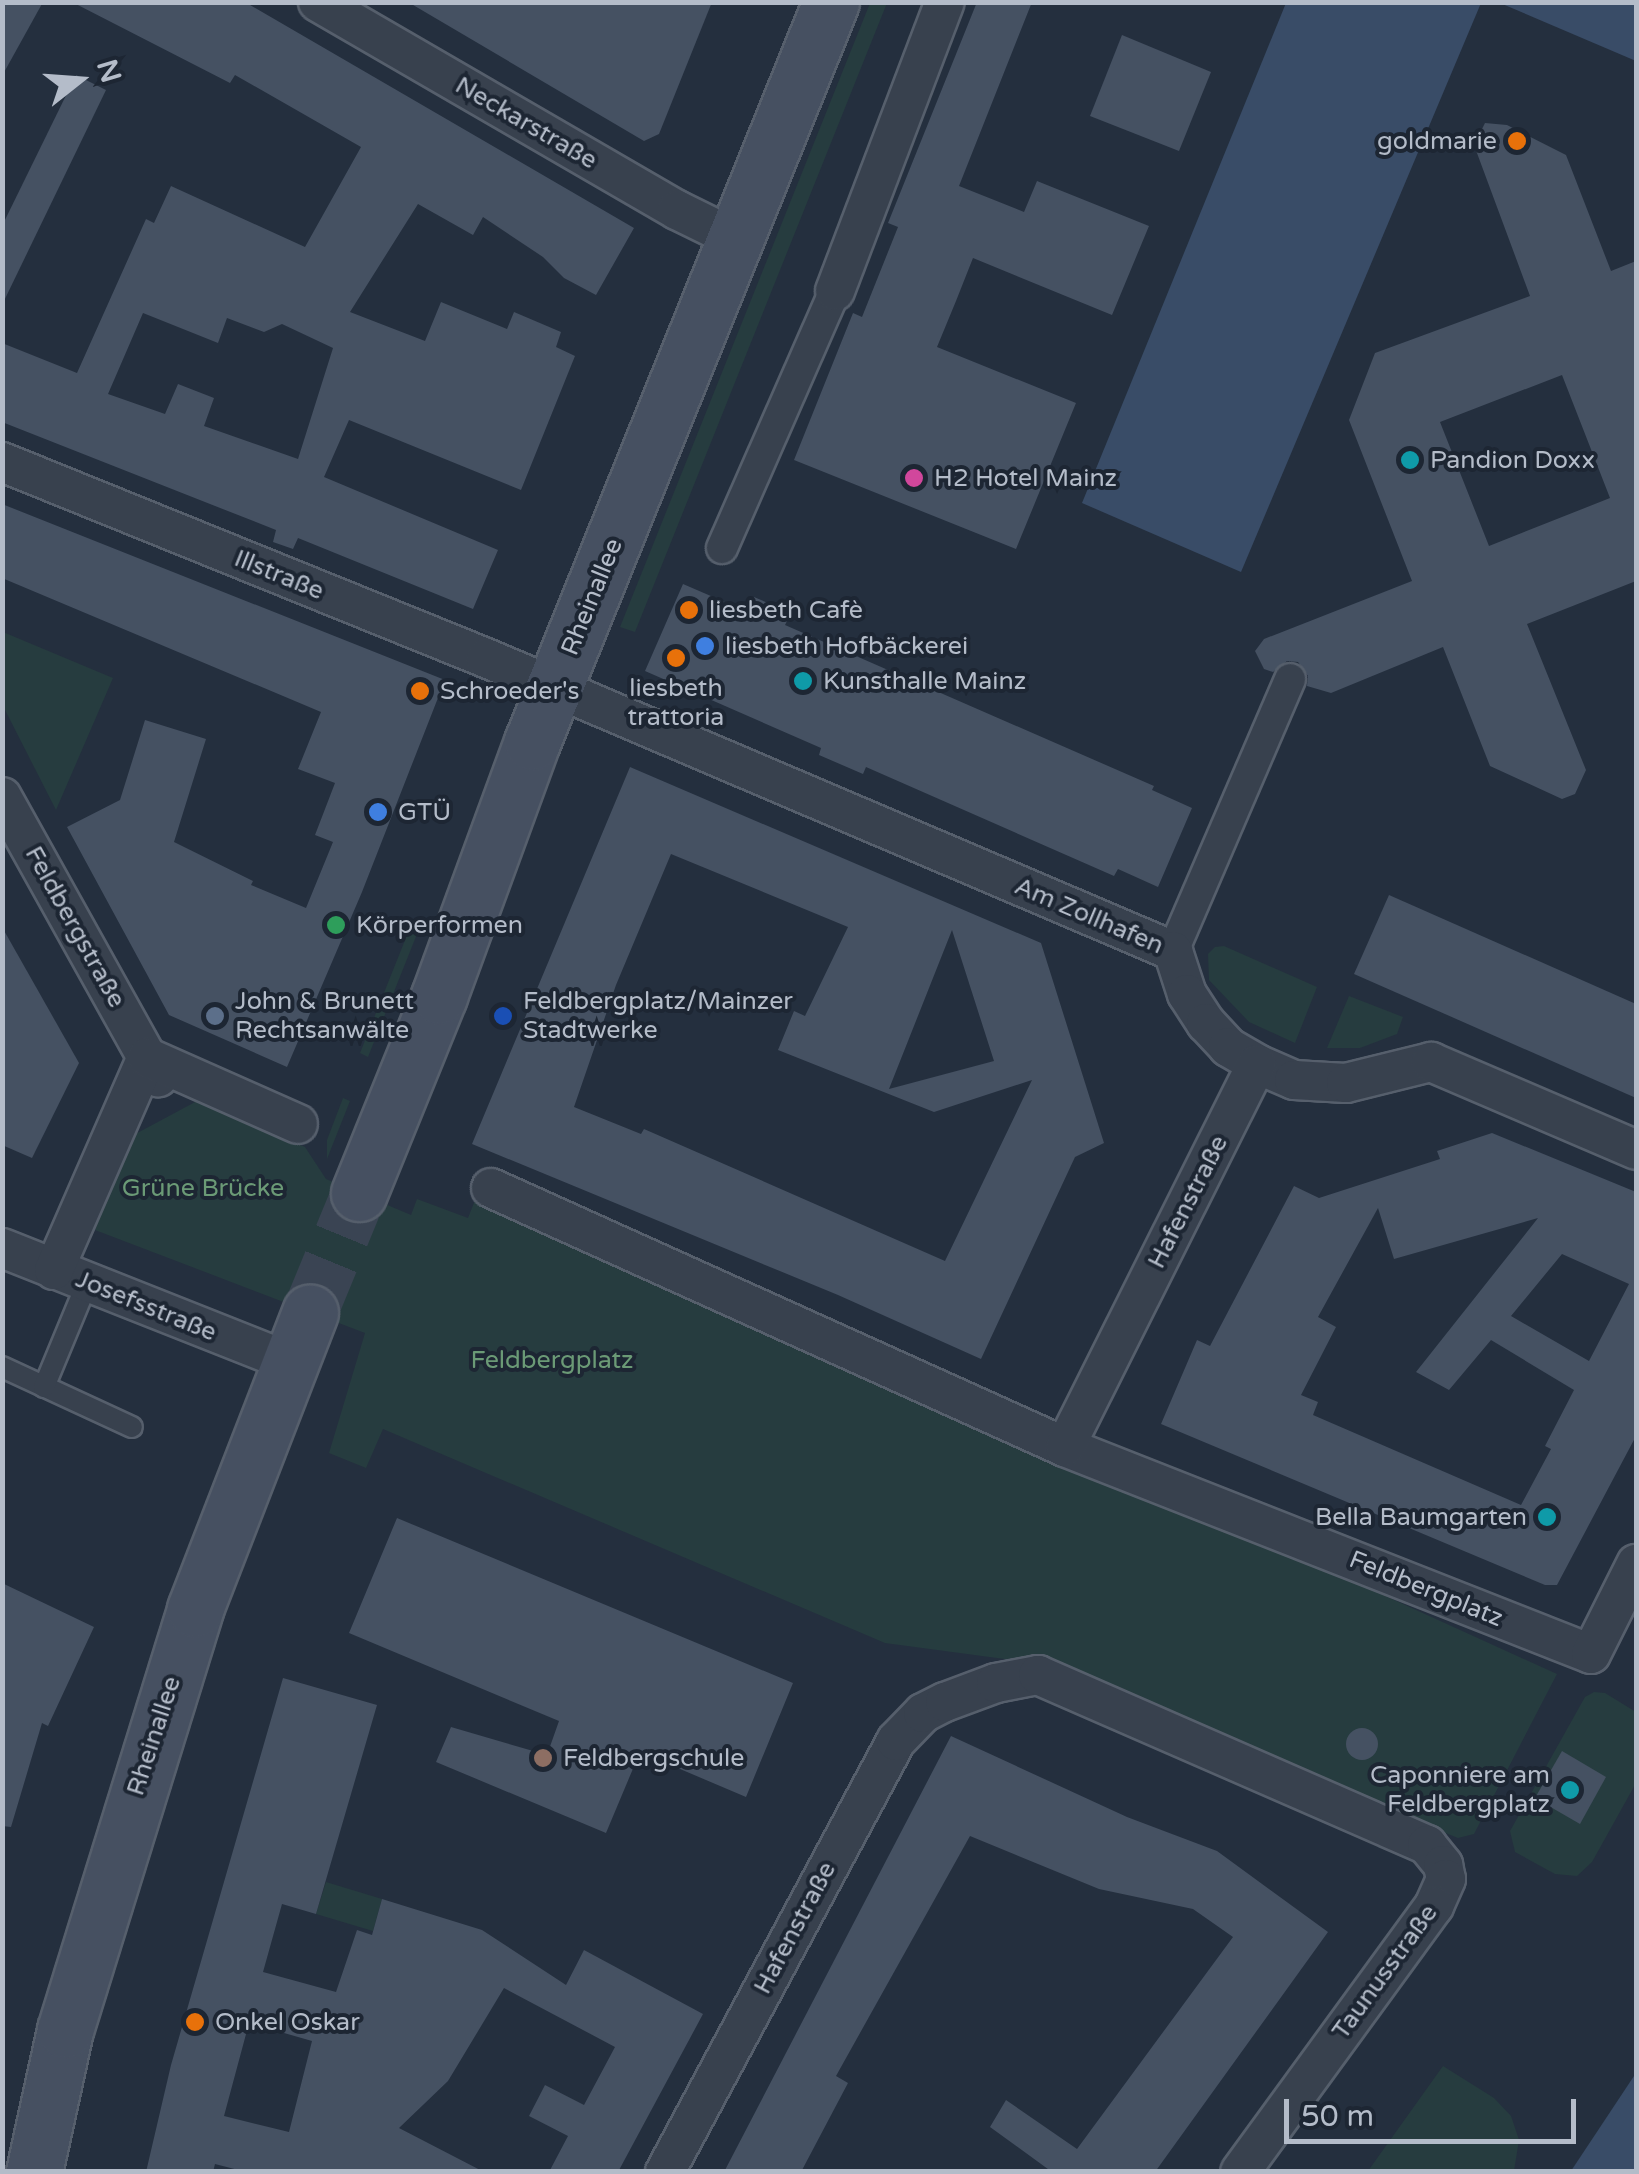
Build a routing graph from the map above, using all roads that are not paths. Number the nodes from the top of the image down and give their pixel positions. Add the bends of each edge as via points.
1 (318, 2) edge
2 (831, 2) edge
3 (945, 2) edge
4 (736, 240) junction
5 (835, 291) joint
6 (2, 462) edge
7 (722, 548) dead end
8 (1290, 679) dead end
9 (554, 688) junction
10 (2, 797) edge
11 (1173, 951) junction
12 (1257, 1064) junction
13 (154, 1070) junction
14 (298, 1124) dead end
15 (1636, 1150) edge
16 (491, 1188) dead end
17 (359, 1193) tunnel mouth
18 (2, 1248) edge
19 (71, 1277) junction
20 (310, 1312) tunnel mouth
21 (290, 1362) junction
22 (2, 1367) edge
23 (44, 1387) junction
24 (132, 1428) dead end
25 (1065, 1447) junction
26 (1636, 1564) edge
27 (946, 1702) joint
28 (34, 2172) edge
29 (664, 2172) edge
30 (1240, 2172) edge

1 - 4 street, Neckarstraße
2 - 4 main road, Rheinallee
3 - 5 street
4 - 9 main road, Rheinallee
5 - 7 street
6 - 9 street, Illstraße
8 - 11 street
9 - 11 street, Am Zollhafen
9 - 17 main road, Rheinallee
10 - 13 street, Feldbergstraße
11 - 12 street, Am Zollhafen via 1186,994 1206,1023
12 - 15 street, Am Zollhafen via 1294,1080 1346,1083 1431,1062
12 - 25 street, Hafenstraße
13 - 14 street
13 - 19 street
16 - 25 street, Feldbergplatz
18 - 19 street, Josefsstraße
19 - 21 street, Josefsstraße
19 - 23 lane
20 - 21 main road, Rheinallee
21 - 28 main road, Rheinallee via 195,1609 118,1848
22 - 23 lane
23 - 24 lane
25 - 26 street, Feldbergplatz via 1591,1654
27 - 29 street, Hafenstraße via 896,1741
27 - 30 street, Taunusstraße via 1038,1675 1427,1844 1443,1865 1446,1879 1434,1906

